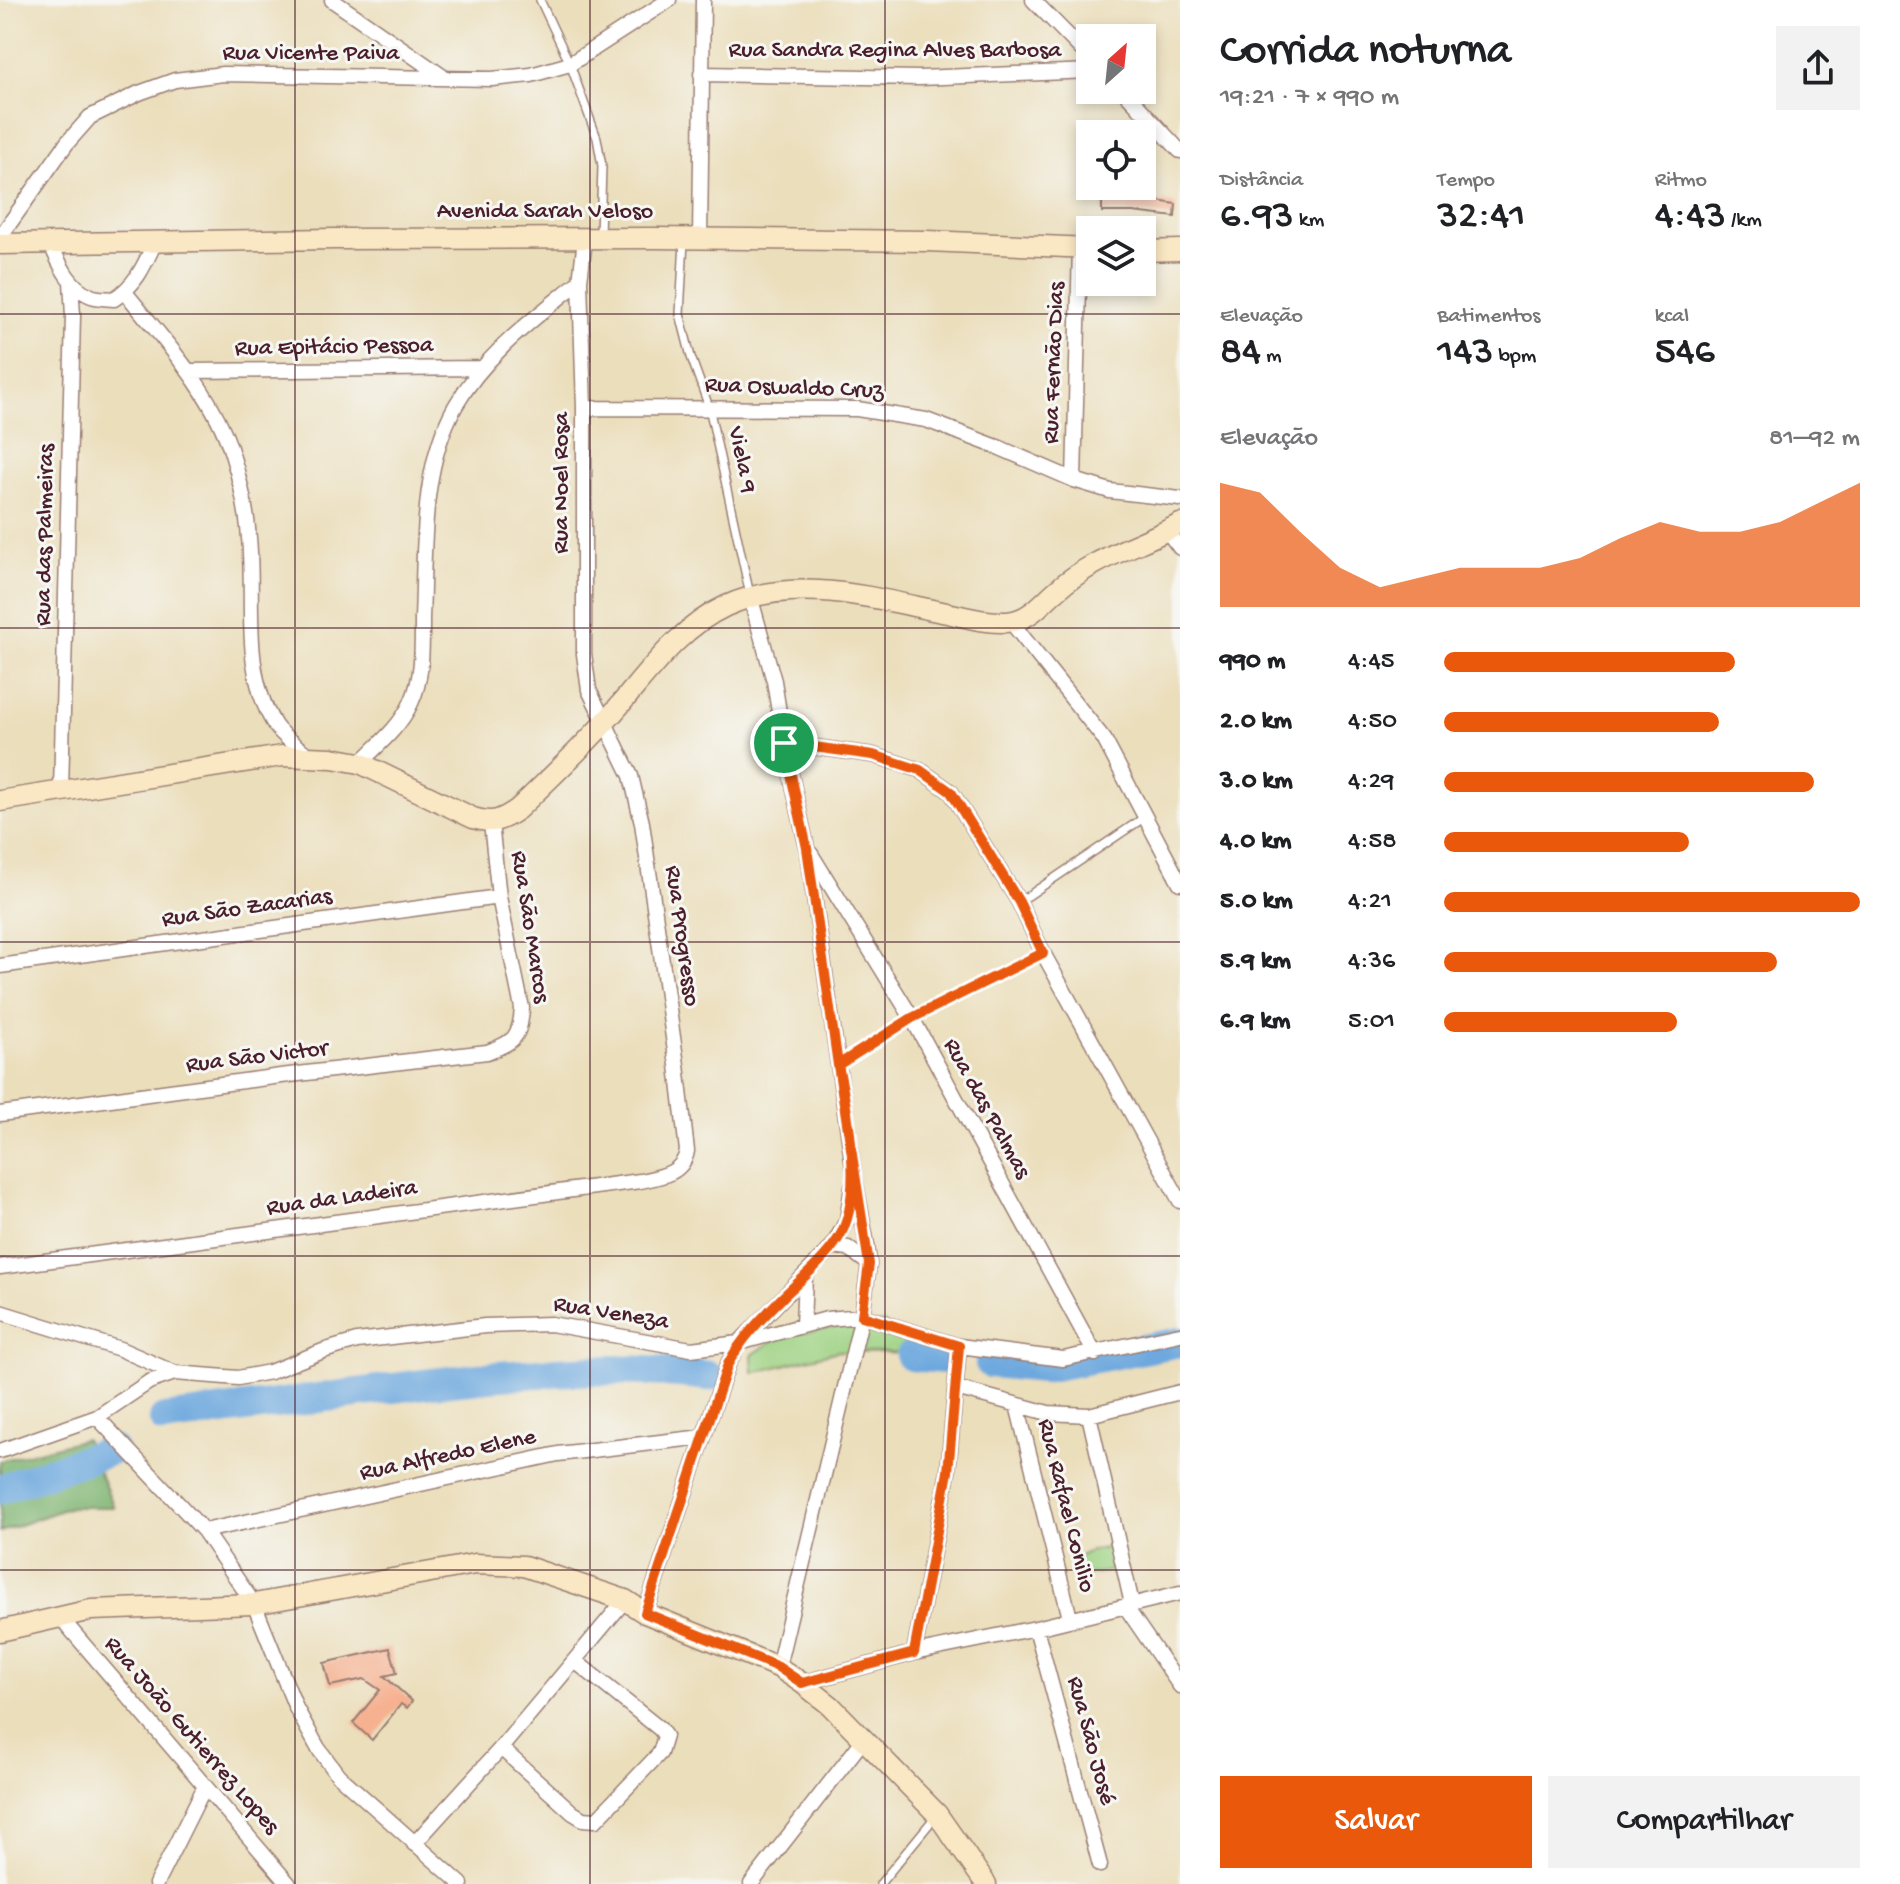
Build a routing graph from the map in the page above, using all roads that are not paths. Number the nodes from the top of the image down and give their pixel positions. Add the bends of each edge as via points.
1 (332, 0) edge
2 (540, 0) edge
3 (669, 0) edge
4 (703, 0) edge
5 (1033, 0) edge
6 (1076, 44) edge
7 (570, 64) junction
8 (1076, 72) edge
9 (701, 74) junction
10 (442, 76) junction
11 (1136, 104) edge
12 (1180, 151) edge
13 (0, 237) edge
14 (592, 238) junction
15 (692, 238) junction
16 (155, 242) junction
17 (50, 243) junction
18 (0, 244) edge
19 (1076, 248) edge
20 (1180, 250) edge
21 (1156, 251) edge
22 (71, 281) junction
23 (580, 281) junction
24 (125, 292) junction
25 (1083, 296) edge
26 (480, 368) junction
27 (189, 371) junction
28 (709, 407) junction
29 (584, 408) junction
30 (1074, 480) junction
31 (1180, 499) edge
32 (1174, 528) edge
33 (1180, 548) edge
34 (750, 596) junction
35 (1011, 622) junction
36 (604, 724) junction
37 (784, 743) junction
38 (310, 757) junction
39 (360, 763) junction
40 (61, 791) junction
41 (0, 801) edge
42 (1145, 817) junction
43 (491, 823) junction
44 (807, 848) junction
45 (1180, 883) edge
46 (499, 897) junction
47 (1019, 902) junction
48 (1043, 953) junction
49 (0, 966) edge
50 (912, 1018) junction
51 (516, 1038) joint
52 (838, 1065) junction
53 (0, 1114) edge
54 (685, 1162) joint
55 (854, 1174) junction
56 (1180, 1201) edge
57 (833, 1246) junction
58 (869, 1264) junction
59 (0, 1267) edge
60 (805, 1275) junction
61 (0, 1312) edge
62 (862, 1316) junction
63 (803, 1325) junction
64 (1180, 1334) edge
65 (739, 1343) junction
66 (959, 1346) junction
67 (1095, 1354) junction
68 (175, 1373) junction
69 (956, 1388) junction
70 (1180, 1392) edge
71 (1017, 1405) junction
72 (1089, 1415) junction
73 (97, 1417) junction
74 (703, 1437) junction
75 (0, 1451) edge
76 (204, 1531) junction
77 (1180, 1593) edge
78 (625, 1600) junction
79 (254, 1604) junction
80 (1129, 1605) junction
81 (645, 1613) junction
82 (60, 1617) junction
83 (1070, 1618) junction
84 (1036, 1628) junction
85 (0, 1631) edge
86 (914, 1653) junction
87 (575, 1661) junction
88 (778, 1667) junction
89 (802, 1683) junction
90 (1180, 1686) edge
91 (864, 1739) junction
92 (501, 1748) junction
93 (205, 1786) junction
94 (937, 1814) junction
95 (414, 1844) junction
96 (1100, 1865) dead end
97 (156, 1884) edge
98 (289, 1884) edge
99 (461, 1884) edge
100 (751, 1884) edge
101 (880, 1884) edge
102 (986, 1884) edge

1 - 10 street
2 - 7 lane
3 - 7 street, Rua Vicente Paiva
4 - 9 street
5 - 6 street
7 - 10 street, Rua Vicente Paiva via 492,79
7 - 14 lane via 602,166
8 - 9 street, Rua Sandra Regina Alves Barbosa via 919,78
9 - 15 street
10 - 13 street, Rua Vicente Paiva via 223,74 175,80 139,93 90,117
11 - 12 street
14 - 15 main road, Avenida Sarah Veloso
14 - 16 main road, Avenida Sarah Veloso
14 - 23 street, Rua Noel Rosa
15 - 19 main road, Avenida Sarah Veloso
15 - 28 lane, Viela 9 via 680,314
16 - 17 main road, Avenida Sarah Veloso
16 - 24 street
17 - 18 main road, Avenida Sarah Veloso
17 - 22 street
20 - 21 main road
22 - 24 street via 89,296 114,299
22 - 40 street, Rua das Palmeiras
23 - 26 street
23 - 29 street, Rua Noel Rosa
24 - 27 street
25 - 30 street, Rua Fernão Dias
26 - 27 street, Rua Epitácio Pessoa
26 - 39 street via 454,407 426,498 421,668 411,703
27 - 38 street via 232,453 249,537 252,636 261,697 276,727
28 - 29 street, Rua Oswaldo Cruz
28 - 30 street, Rua Oswaldo Cruz via 857,409 926,420
28 - 34 lane, Viela 9
29 - 36 street, Rua Noel Rosa via 584,654 589,690
30 - 31 street, Rua Oswaldo Cruz via 1110,491
32 - 33 street
32 - 35 main road via 1104,557 1027,617
34 - 35 main road via 832,590
34 - 36 main road via 698,623 658,660
34 - 37 street via 774,681
35 - 42 street via 1104,739
36 - 43 main road via 518,809
36 - 54 street, Rua Progresso via 631,776 642,823 677,1065
37 - 44 street
37 - 47 street via 873,755 920,770 951,792
38 - 39 main road
38 - 40 main road via 282,756
39 - 43 main road
40 - 41 main road
42 - 45 street
42 - 47 lane
43 - 46 street, Rua São Marcos
44 - 50 street, Rua das Palmas
44 - 52 street
46 - 49 street, Rua São Zacarias
46 - 51 street, Rua São Marcos via 522,1008
47 - 48 street
48 - 50 lane
48 - 56 street
50 - 52 lane
50 - 67 street, Rua das Palmas
51 - 53 street, Rua São Victor via 487,1052
52 - 55 street
54 - 59 street, Rua da Ladeira via 673,1172 640,1181
55 - 57 street via 847,1220
55 - 58 street
57 - 58 street via 848,1248
57 - 60 street
58 - 62 street
60 - 63 street
60 - 65 street
61 - 68 street via 120,1349
62 - 63 street, Rua Veneza
62 - 66 street, Rua Veneza
62 - 88 street
63 - 65 street, Rua Veneza
64 - 67 street, Rua Veneza
65 - 68 street, Rua Veneza via 691,1349 551,1324 485,1326 357,1341 238,1378
65 - 74 street
66 - 67 street, Rua Veneza via 1063,1359
66 - 69 street
68 - 73 street, Rua Veneza via 149,1382
69 - 71 street
69 - 86 street via 948,1472
70 - 72 street
71 - 72 street
71 - 83 street, Rua Rafael Conilio
72 - 80 street
73 - 75 street, Rua Veneza
73 - 76 street
74 - 76 street, Rua Alfredo Elene via 558,1454
74 - 81 street
76 - 79 street
77 - 80 street
78 - 79 main road via 524,1566 475,1564
78 - 81 main road
78 - 87 street
79 - 82 main road via 91,1610
79 - 95 street via 318,1748 338,1775
80 - 83 street
80 - 90 street
81 - 88 main road
82 - 85 main road
82 - 93 street, Rua João Gutierrez Lopes
83 - 84 street
84 - 86 street
84 - 96 street, Rua São José
86 - 89 street
87 - 92 street
87 - 92 street via 660,1729 665,1736 660,1753 590,1821 573,1813
88 - 89 main road
89 - 91 main road
91 - 94 main road
91 - 100 street
92 - 95 street
93 - 97 street
93 - 98 street, Rua João Gutierrez Lopes
94 - 101 lane
94 - 102 main road
95 - 99 street

